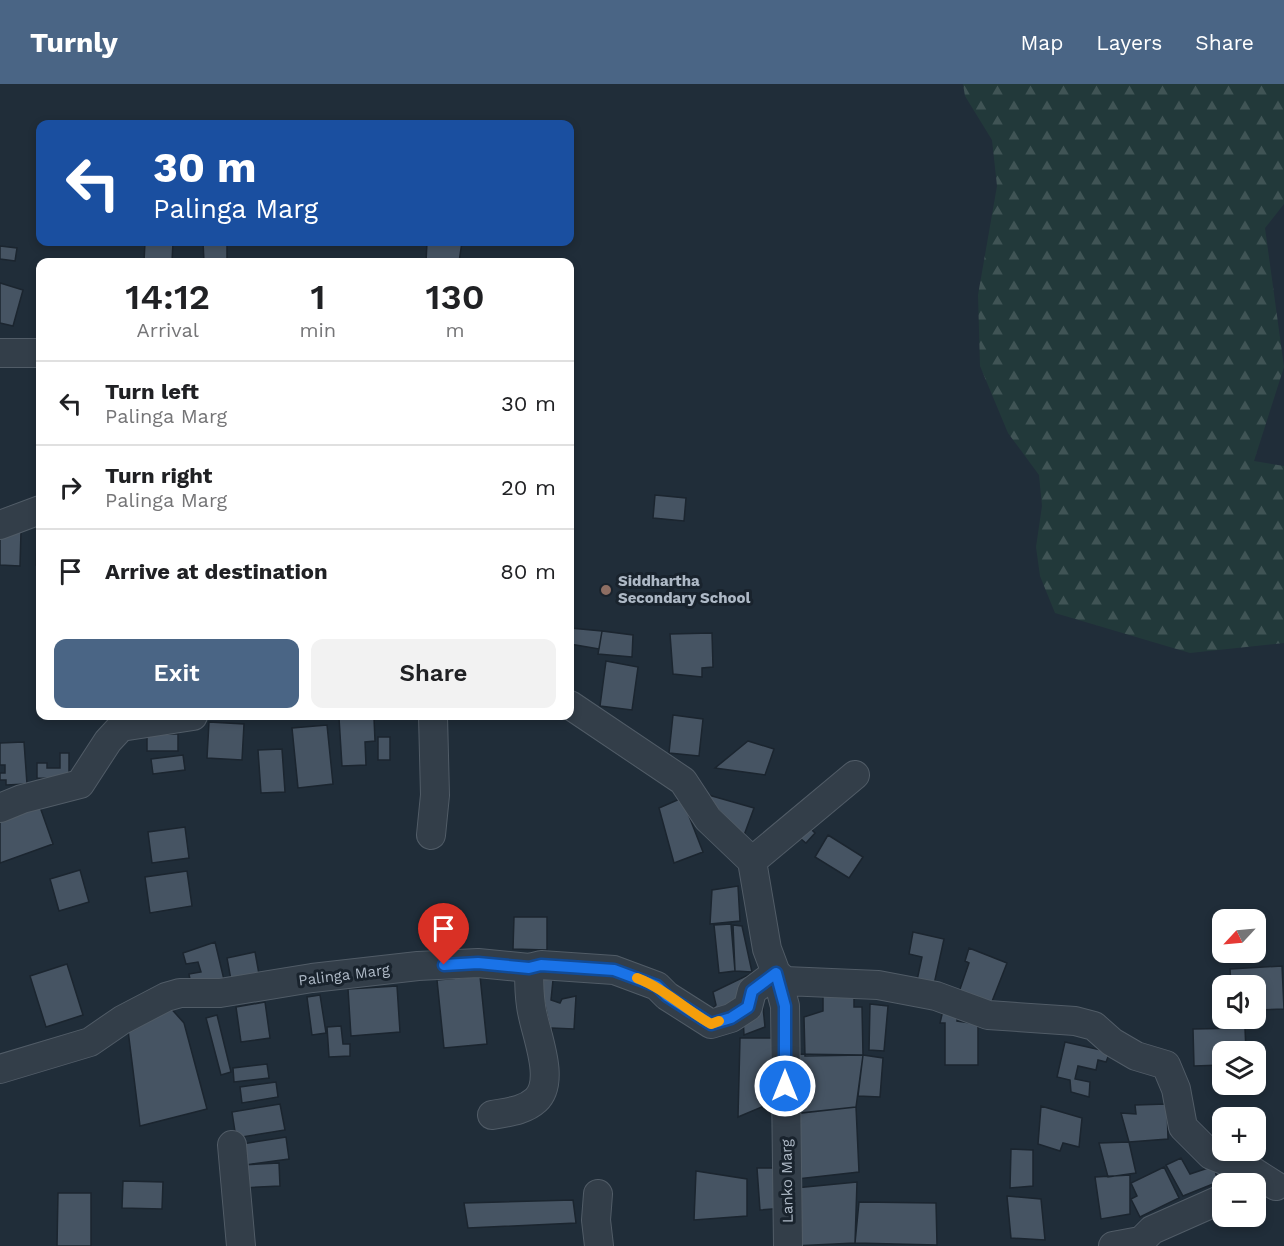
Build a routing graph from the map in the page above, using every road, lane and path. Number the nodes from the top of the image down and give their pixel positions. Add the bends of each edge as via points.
1 (0, 353) edge
2 (36, 353) edge
3 (36, 512) edge
4 (0, 525) edge
5 (574, 708) edge
6 (167, 720) edge
7 (434, 720) edge
8 (855, 776) dead end
9 (0, 808) edge
10 (431, 835) dead end
11 (752, 861) junction
12 (529, 968) junction
13 (776, 973) junction
14 (0, 1069) edge
15 (492, 1115) dead end
16 (232, 1145) dead end
17 (1272, 1188) edge
18 (598, 1194) dead end
19 (1212, 1203) edge
20 (1129, 1244) edge
21 (241, 1246) edge
22 (599, 1246) edge
23 (788, 1246) edge

1 - 2 street
3 - 4 street
5 - 11 street via 683,781 708,819
6 - 9 street via 121,727 80,784
7 - 10 street
8 - 11 street
11 - 13 street, Lanko Marg
12 - 13 street, Palinga Marg via 541,965 614,970 657,986 711,1024 748,1007 752,991
12 - 14 street, Palinga Marg via 478,963 418,966 220,993 180,993 122,1020 90,1042
12 - 15 street via 531,1005 546,1069 543,1089 537,1100 521,1109
13 - 17 street via 785,981 878,985 936,996 987,1015 1075,1021 1094,1026 1136,1056 1166,1065 1176,1089 1183,1126 1211,1155 1254,1172
13 - 23 street, Lanko Marg via 785,1006
16 - 21 street
18 - 22 street
19 - 20 street

